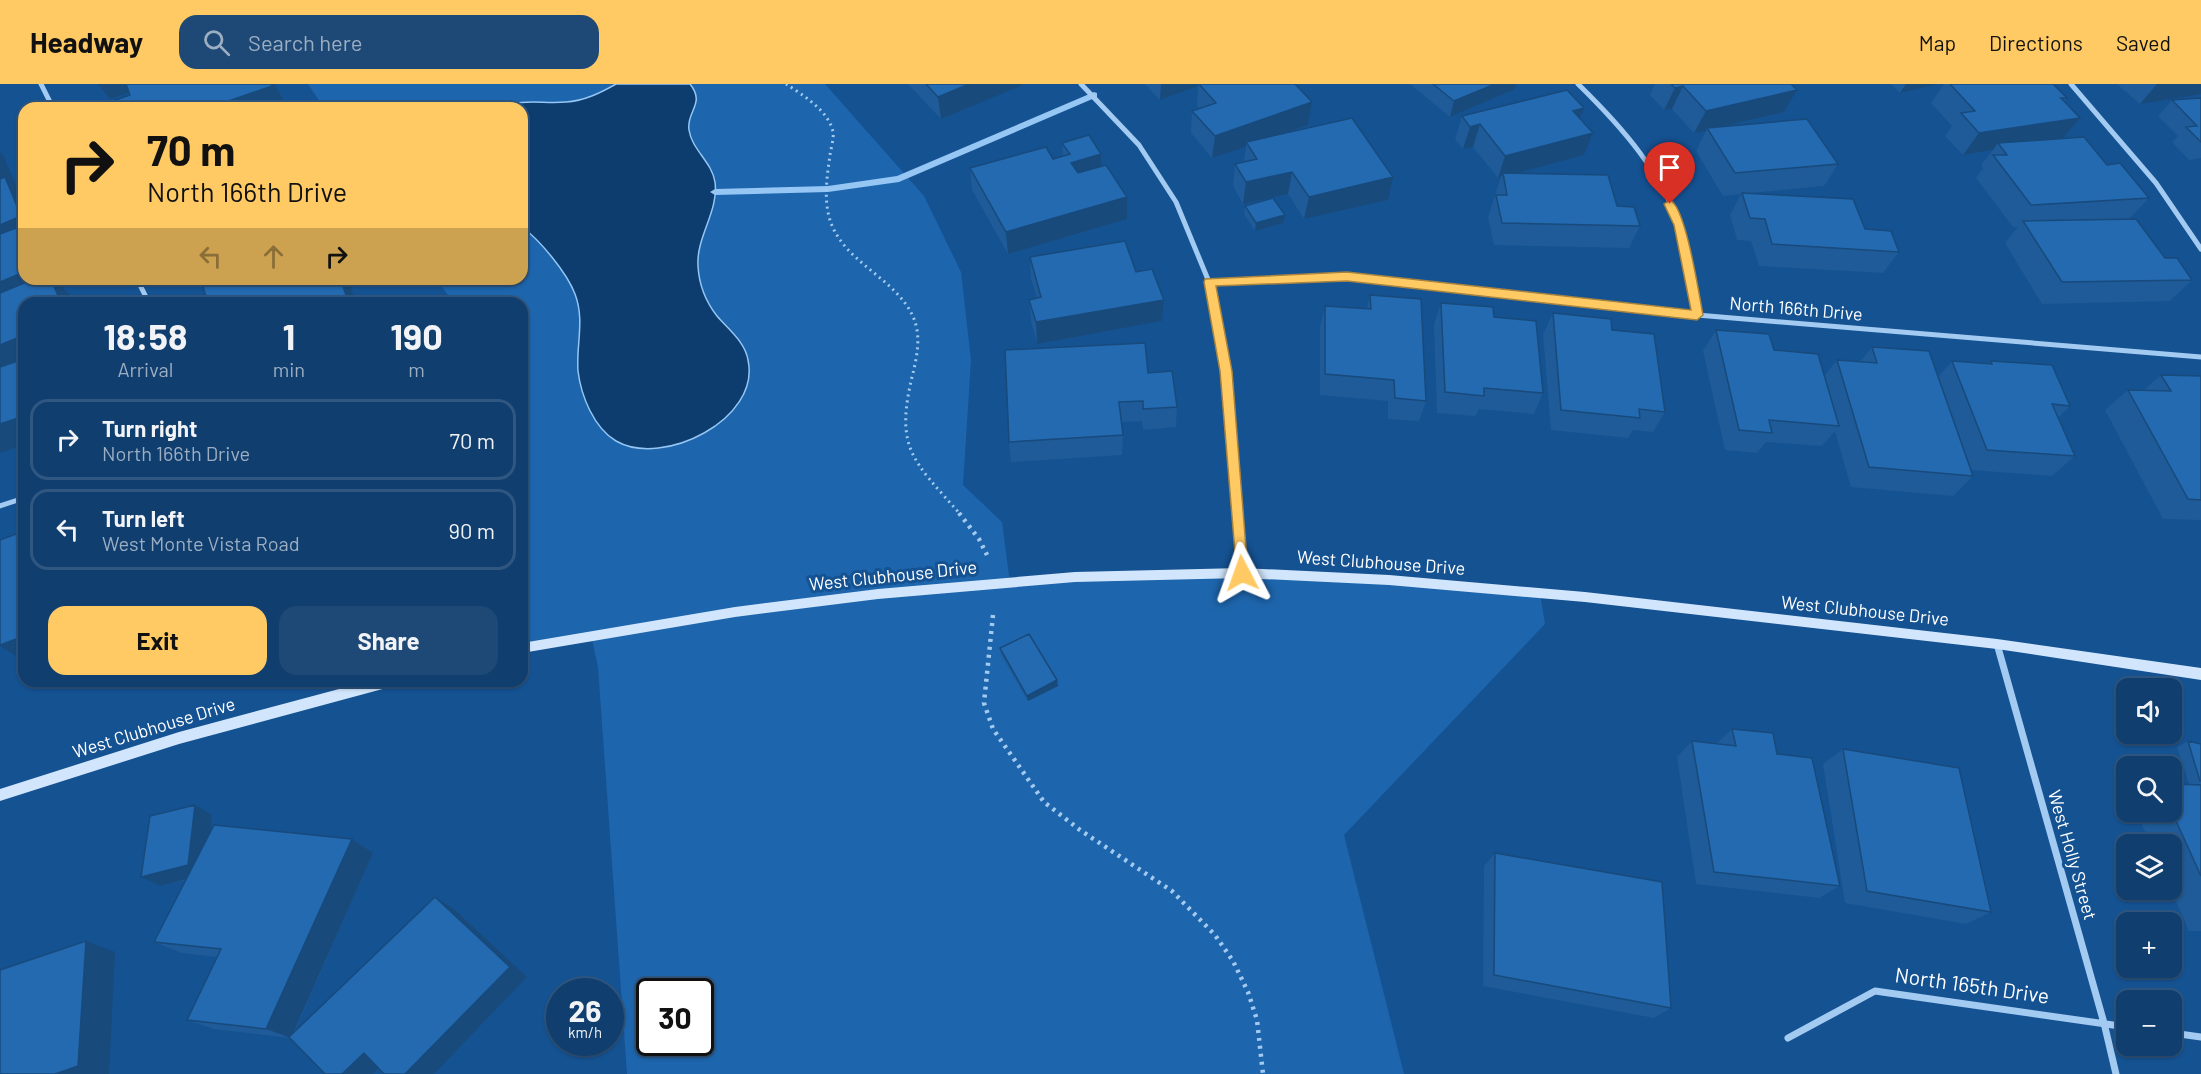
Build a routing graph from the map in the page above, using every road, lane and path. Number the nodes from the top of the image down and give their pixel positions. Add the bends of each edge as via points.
1 (41, 84) edge
2 (786, 84) edge
3 (1081, 84) edge
4 (1578, 84) edge
5 (2071, 84) edge
6 (50, 102) edge
7 (2201, 249) edge
8 (1209, 282) junction
9 (1697, 315) junction
10 (2201, 357) edge
11 (18, 500) edge
12 (0, 506) edge
13 (987, 555) dead end
14 (1242, 573) junction
15 (993, 615) dead end
16 (1997, 644) junction
17 (528, 647) edge
18 (2201, 674) edge
19 (368, 687) edge
20 (0, 795) edge
21 (2104, 1023) junction
22 (2116, 1025) edge
23 (2182, 1034) edge
24 (2201, 1037) edge
25 (1788, 1038) dead end
26 (1263, 1074) edge
27 (2116, 1074) edge

1 - 6 street
2 - 13 path via 812,103 830,124 833,133 826,205 836,233 895,291 914,321 919,349 904,412 906,436 916,461 978,534
3 - 8 street via 1139,145 1176,202
4 - 9 street via 1629,137 1660,182 1679,225
5 - 7 street via 2156,183
8 - 9 street, North 166th Drive via 1347,276
8 - 14 street via 1226,371
9 - 10 street, North 166th Drive
11 - 12 street
14 - 16 street, West Clubhouse Drive via 1389,580 1585,597
14 - 17 street, West Clubhouse Drive via 1075,577 889,593 724,614
15 - 26 path via 984,703 993,729 1044,802 1172,891 1215,935 1248,992 1257,1020
16 - 18 street, West Clubhouse Drive
16 - 21 street, West Holly Street
19 - 20 street, West Clubhouse Drive via 179,738
21 - 22 street, North 165th Drive
21 - 25 street, North 165th Drive via 1875,991
21 - 27 street, West Holly Street
23 - 24 street

